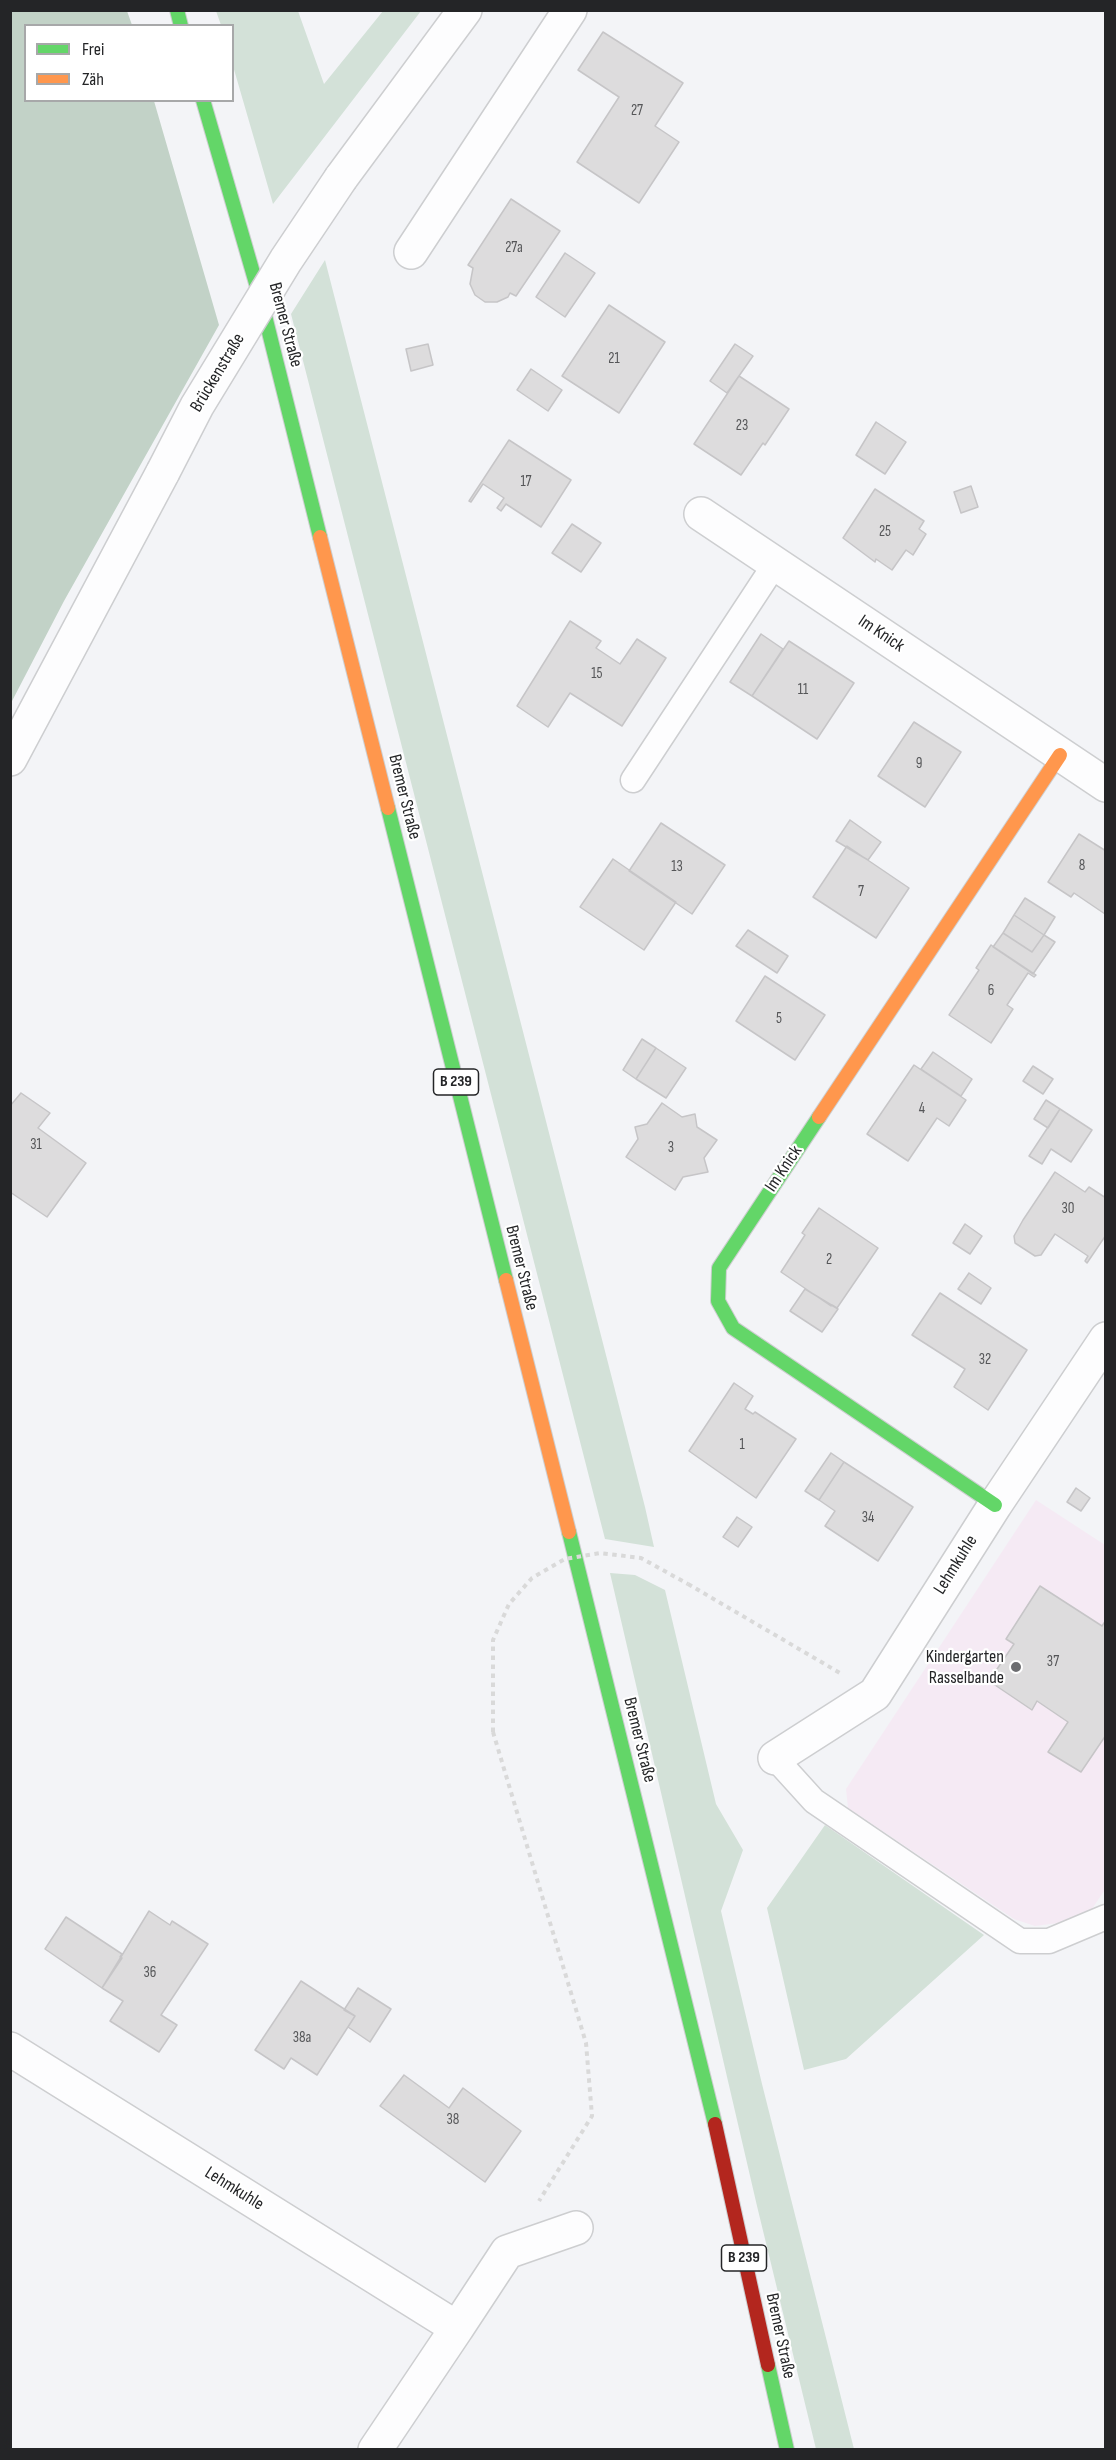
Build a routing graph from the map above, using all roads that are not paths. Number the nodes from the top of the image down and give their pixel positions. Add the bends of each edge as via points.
1 (465, 10) edge
2 (570, 10) edge
3 (204, 102) edge
4 (411, 252) dead end
5 (701, 514) dead end
6 (775, 564) junction
7 (1060, 755) junction
8 (10, 759) edge
9 (633, 780) dead end
10 (1106, 785) edge
11 (1106, 1340) edge
12 (995, 1505) junction
13 (775, 1758) joint
14 (1106, 1917) edge
15 (10, 2049) edge
16 (576, 2228) dead end
17 (457, 2328) junction
18 (375, 2450) edge
19 (786, 2450) edge

1 - 8 street, Brückenstraße, bridge via 341,178 197,406
2 - 4 street
3 - 19 main road, Bremer Straße / B 239 via 265,316 702,2066
5 - 6 street, Im Knick
6 - 7 street, Im Knick
6 - 9 lane
7 - 10 street, Im Knick
7 - 12 main road, Im Knick via 719,1268 718,1301 733,1328
11 - 12 street, Lehmkuhle
12 - 13 street, Lehmkuhle via 875,1694
13 - 14 lane via 814,1801 1020,1941 1049,1941
15 - 17 street, Lehmkuhle
16 - 17 street via 507,2252
17 - 18 street

